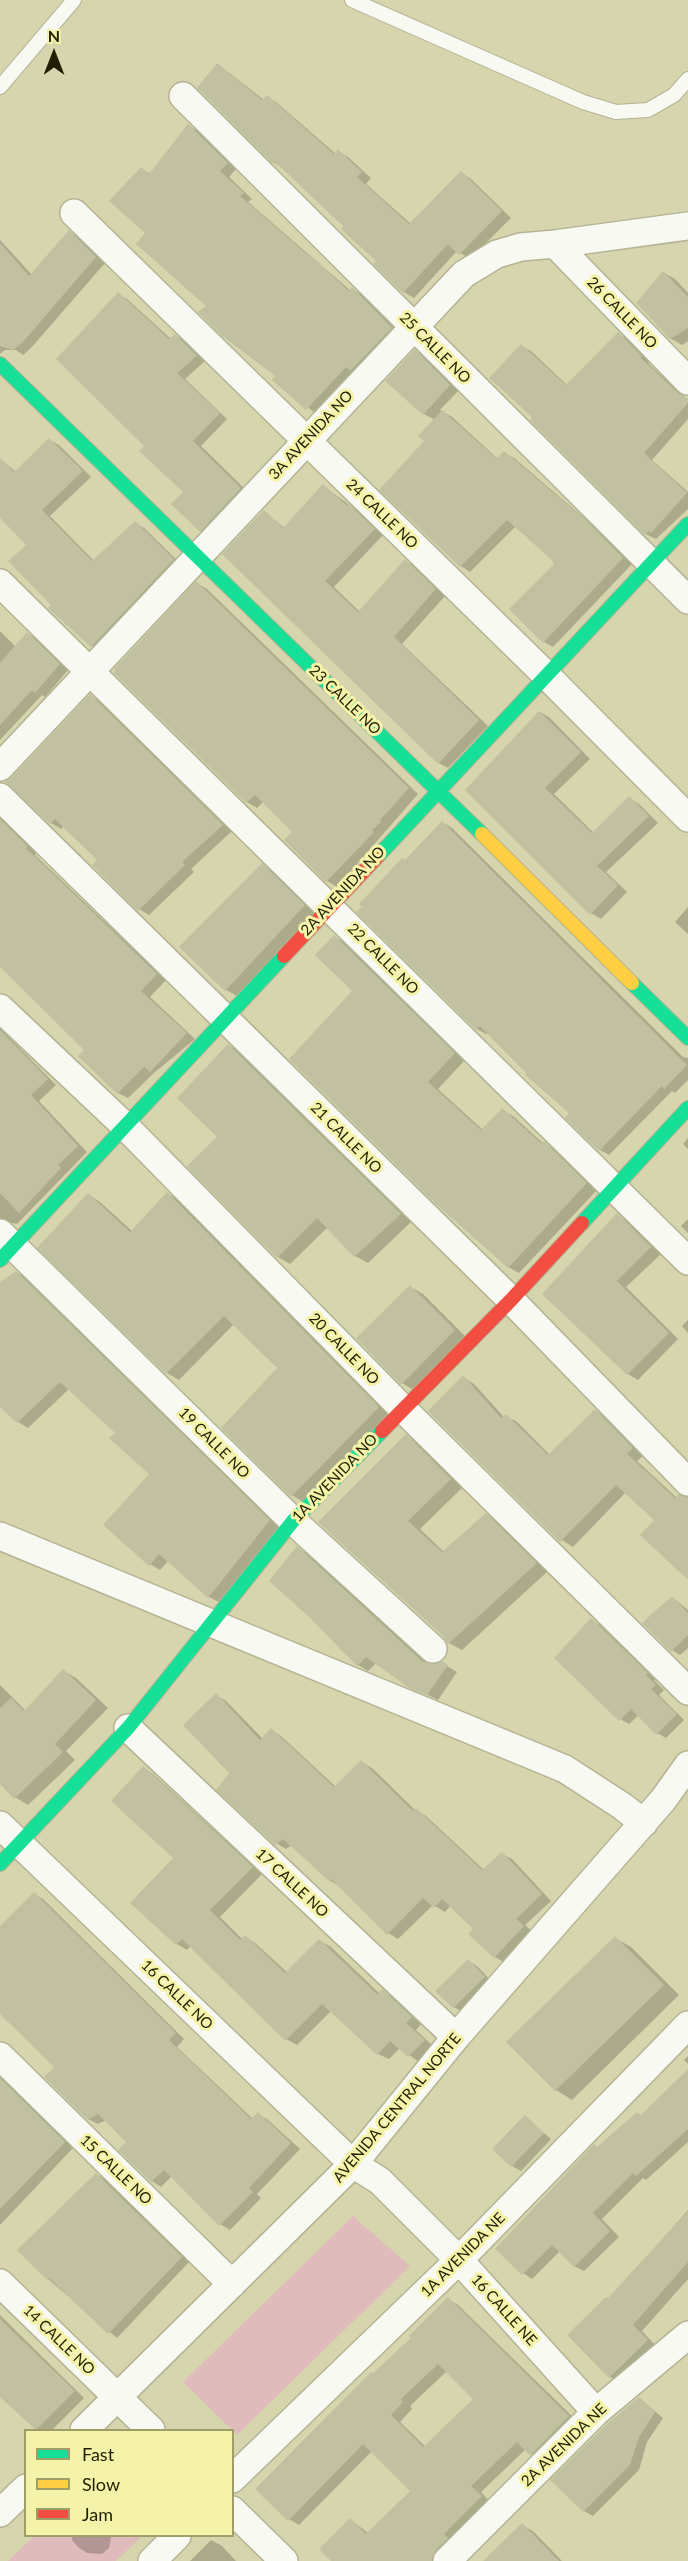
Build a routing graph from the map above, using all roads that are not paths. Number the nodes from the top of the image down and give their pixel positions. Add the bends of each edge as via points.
1 (74, 0) edge
2 (352, 0) edge
3 (688, 80) edge
4 (0, 87) edge
5 (183, 96) dead end
6 (74, 213) dead end
7 (688, 226) edge
8 (555, 244) junction
9 (413, 326) junction
10 (0, 364) edge
11 (688, 381) edge
12 (306, 440) junction
13 (688, 524) edge
14 (197, 556) junction
15 (651, 564) junction
16 (0, 583) edge
17 (688, 600) edge
18 (90, 669) junction
19 (545, 674) junction
20 (0, 767) edge
21 (438, 790) junction
22 (0, 797) edge
23 (688, 818) edge
24 (330, 906) junction
25 (0, 1008) edge
26 (225, 1019) junction
27 (688, 1038) edge
28 (688, 1108) edge
29 (125, 1126) junction
30 (615, 1188) junction
31 (5, 1246) edge
32 (688, 1261) edge
33 (511, 1300) junction
34 (403, 1409) junction
35 (688, 1482) edge
36 (293, 1521) junction
37 (0, 1536) edge
38 (212, 1622) junction
39 (433, 1649) dead end
40 (688, 1691) edge
41 (128, 1728) junction
42 (688, 1765) edge
43 (644, 1822) junction
44 (0, 1825) edge
45 (20, 1845) junction
46 (0, 1864) edge
47 (688, 2025) edge
48 (456, 2037) junction
49 (0, 2056) edge
50 (353, 2164) junction
51 (459, 2260) junction
52 (0, 2283) edge
53 (232, 2284) junction
54 (688, 2335) edge
55 (117, 2397) junction
56 (596, 2412) junction
57 (85, 2429) edge
58 (150, 2429) edge
59 (234, 2477) edge
60 (24, 2490) edge
61 (234, 2512) edge
62 (0, 2513) edge
63 (175, 2537) edge
64 (152, 2561) edge
65 (284, 2561) edge
66 (447, 2561) edge

1 - 4 lane
2 - 3 lane via 583,102 616,111 648,110 674,95
5 - 9 street, 25 CALLE NO
6 - 12 street, 24 CALLE NO
7 - 8 street, 3A AVENIDA NO
8 - 9 street, 3A AVENIDA NO via 497,254 464,274
8 - 11 street, 26 CALLE NO
9 - 12 street, 3A AVENIDA NO
9 - 15 street, 25 CALLE NO
10 - 14 street, 23 CALLE NO
12 - 14 street, 3A AVENIDA NO
12 - 19 street, 24 CALLE NO
13 - 15 street, 2A AVENIDA NO
14 - 18 street, 3A AVENIDA NO
14 - 21 street, 23 CALLE NO
15 - 17 street, 25 CALLE NO
15 - 19 street, 2A AVENIDA NO
16 - 18 street, 22 CALLE NO
18 - 20 street, 3A AVENIDA NO
18 - 24 street, 22 CALLE NO
19 - 21 street, 2A AVENIDA NO
19 - 23 street, 24 CALLE NO
21 - 24 street, 2A AVENIDA NO
21 - 27 street, 23 CALLE NO
22 - 26 street, 21 CALLE NO
24 - 26 street, 2A AVENIDA NO
24 - 30 street, 22 CALLE NO
25 - 29 street, 20 CALLE NO
26 - 29 street, 2A AVENIDA NO
26 - 33 street, 21 CALLE NO
28 - 30 street, 1A AVENIDA NO
29 - 31 street, 2A AVENIDA NO
29 - 34 street, 20 CALLE NO
30 - 32 street, 22 CALLE NO
30 - 33 street, 1A AVENIDA NO
31 - 36 street, 19 CALLE NO
33 - 34 street, 1A AVENIDA NO
33 - 35 street, 21 CALLE NO
34 - 36 street, 1A AVENIDA NO
34 - 40 street, 20 CALLE NO
36 - 38 street, 1A AVENIDA NO
36 - 39 street, 19 CALLE NO
37 - 38 street
38 - 41 street, 1A AVENIDA NO
38 - 43 street via 565,1769
41 - 45 street, 1A AVENIDA NO
41 - 48 street, 17 CALLE NO
42 - 43 street, AVENIDA CENTRAL NORTE
43 - 48 street, AVENIDA CENTRAL NORTE
44 - 45 street, 16 CALLE NO
45 - 46 street, 1A AVENIDA NO
45 - 50 street, 16 CALLE NO
47 - 51 street, 1A AVENIDA NE
48 - 50 street, AVENIDA CENTRAL NORTE
49 - 53 street, 15 CALLE NO
50 - 51 street, 16 CALLE NE via 380,2181
50 - 53 street, AVENIDA CENTRAL NORTE
51 - 56 street, 16 CALLE NE
51 - 59 street, 1A AVENIDA NE
52 - 55 street, 14 CALLE NO
53 - 55 street, AVENIDA CENTRAL NORTE
54 - 56 street, 2A AVENIDA NE
55 - 57 street, AVENIDA CENTRAL NORTE
55 - 58 street, 14 CALLE NO
56 - 66 street, 2A AVENIDA NE
60 - 62 street
61 - 65 street
63 - 64 street

